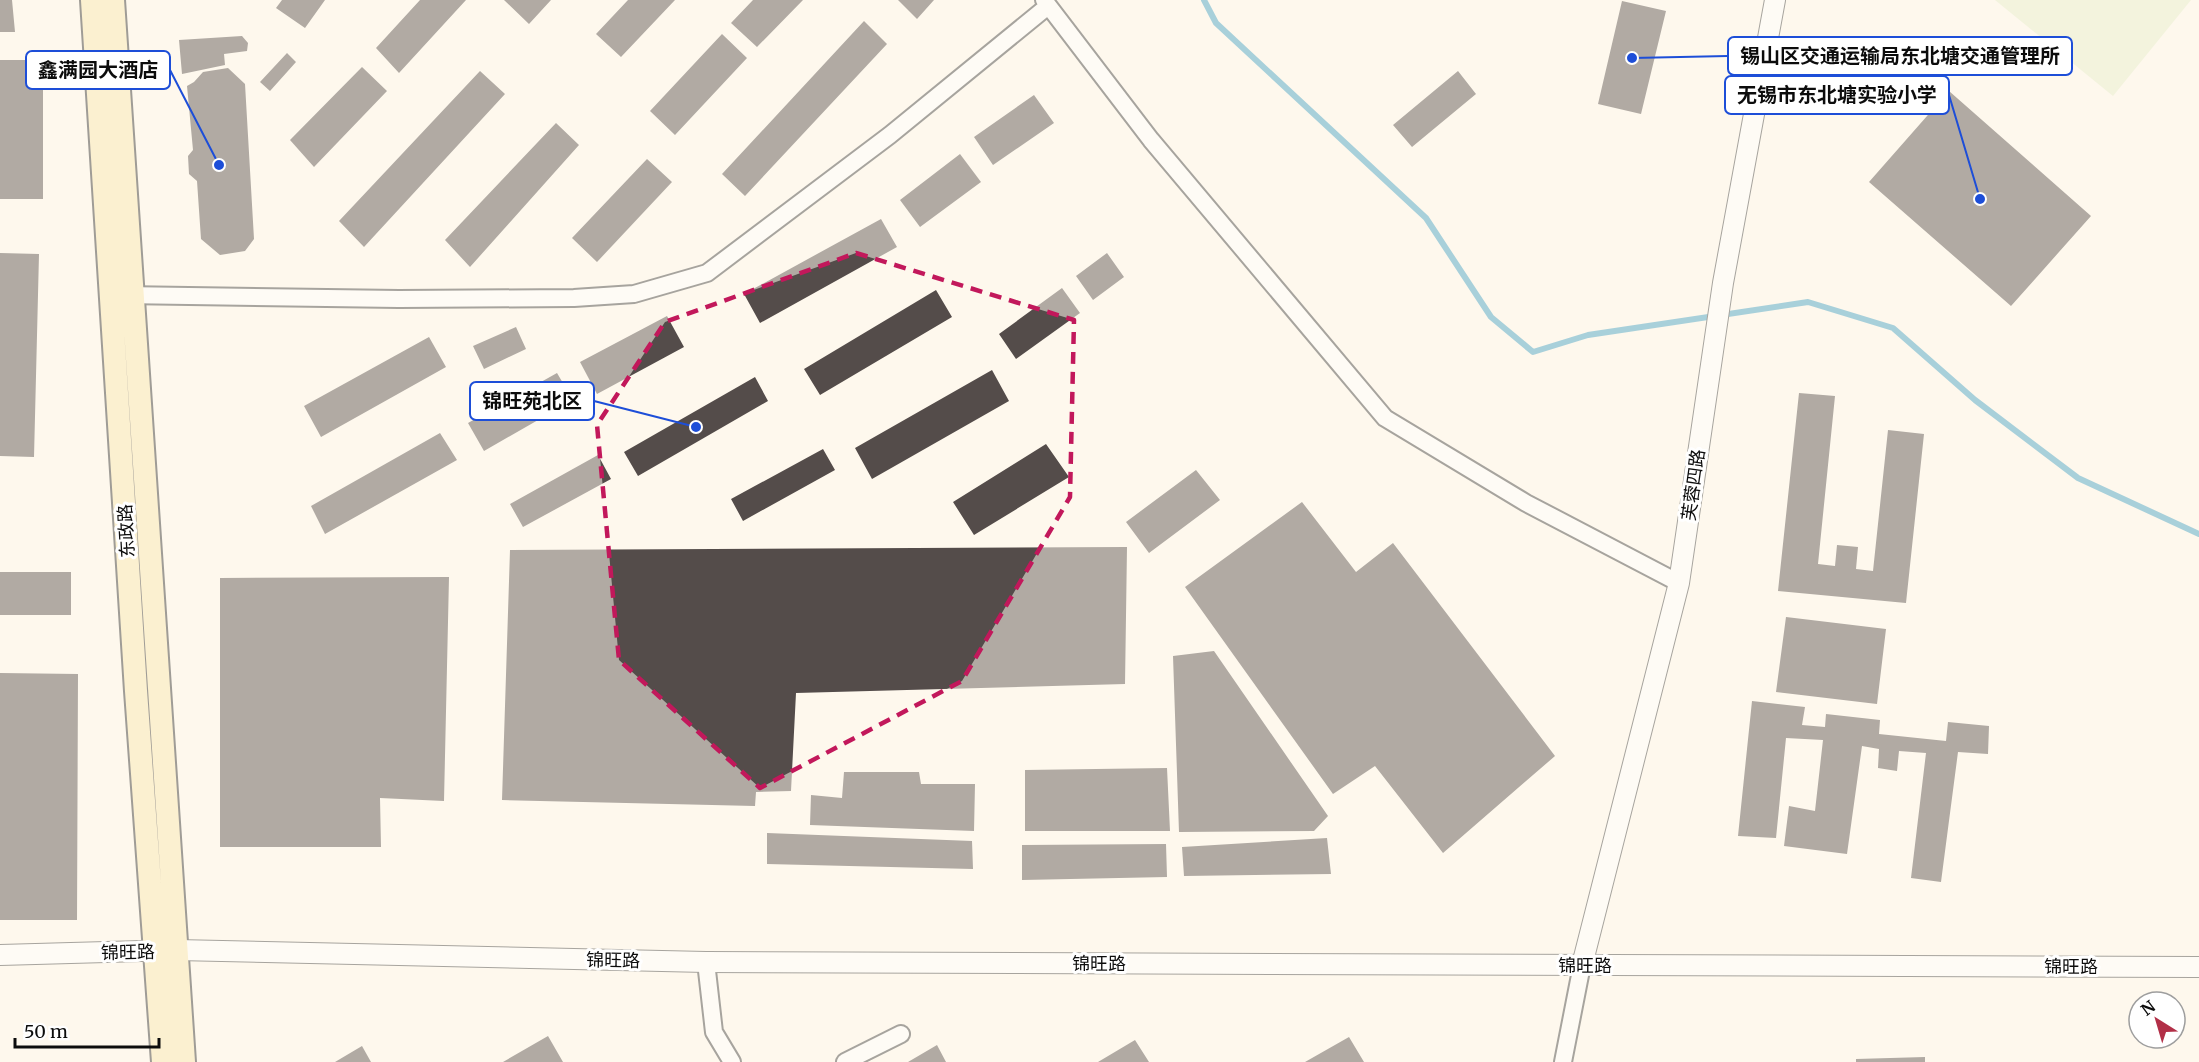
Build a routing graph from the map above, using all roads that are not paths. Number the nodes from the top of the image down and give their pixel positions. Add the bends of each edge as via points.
1 (92, 0) edge
2 (113, 0) edge
3 (1775, 0) edge
4 (1046, 3) edge
5 (123, 295) junction
6 (1679, 583) junction
7 (166, 951) junction
8 (0, 955) edge
9 (706, 962) junction
10 (1582, 964) junction
11 (2199, 967) edge
12 (901, 1034) dead end
13 (163, 1062) edge
14 (184, 1062) edge
15 (732, 1062) edge
16 (845, 1062) edge
17 (1563, 1062) edge

1 - 5 main road, 东政路
2 - 5 main road, 东政路
3 - 6 street, 芙蓉四路 via 1724,283
4 - 5 street via 890,135 707,273 634,294 574,297
4 - 6 street via 1151,140 1385,418 1526,503
5 - 7 main road, 东政路 via 157,683
6 - 10 street, 芙蓉四路
7 - 8 street, 锦旺路
7 - 9 street, 锦旺路
7 - 13 main road, 东政路
7 - 14 main road, 东政路
9 - 10 street, 锦旺路
9 - 15 street via 714,1032
10 - 11 street, 锦旺路
10 - 17 street
12 - 16 street

